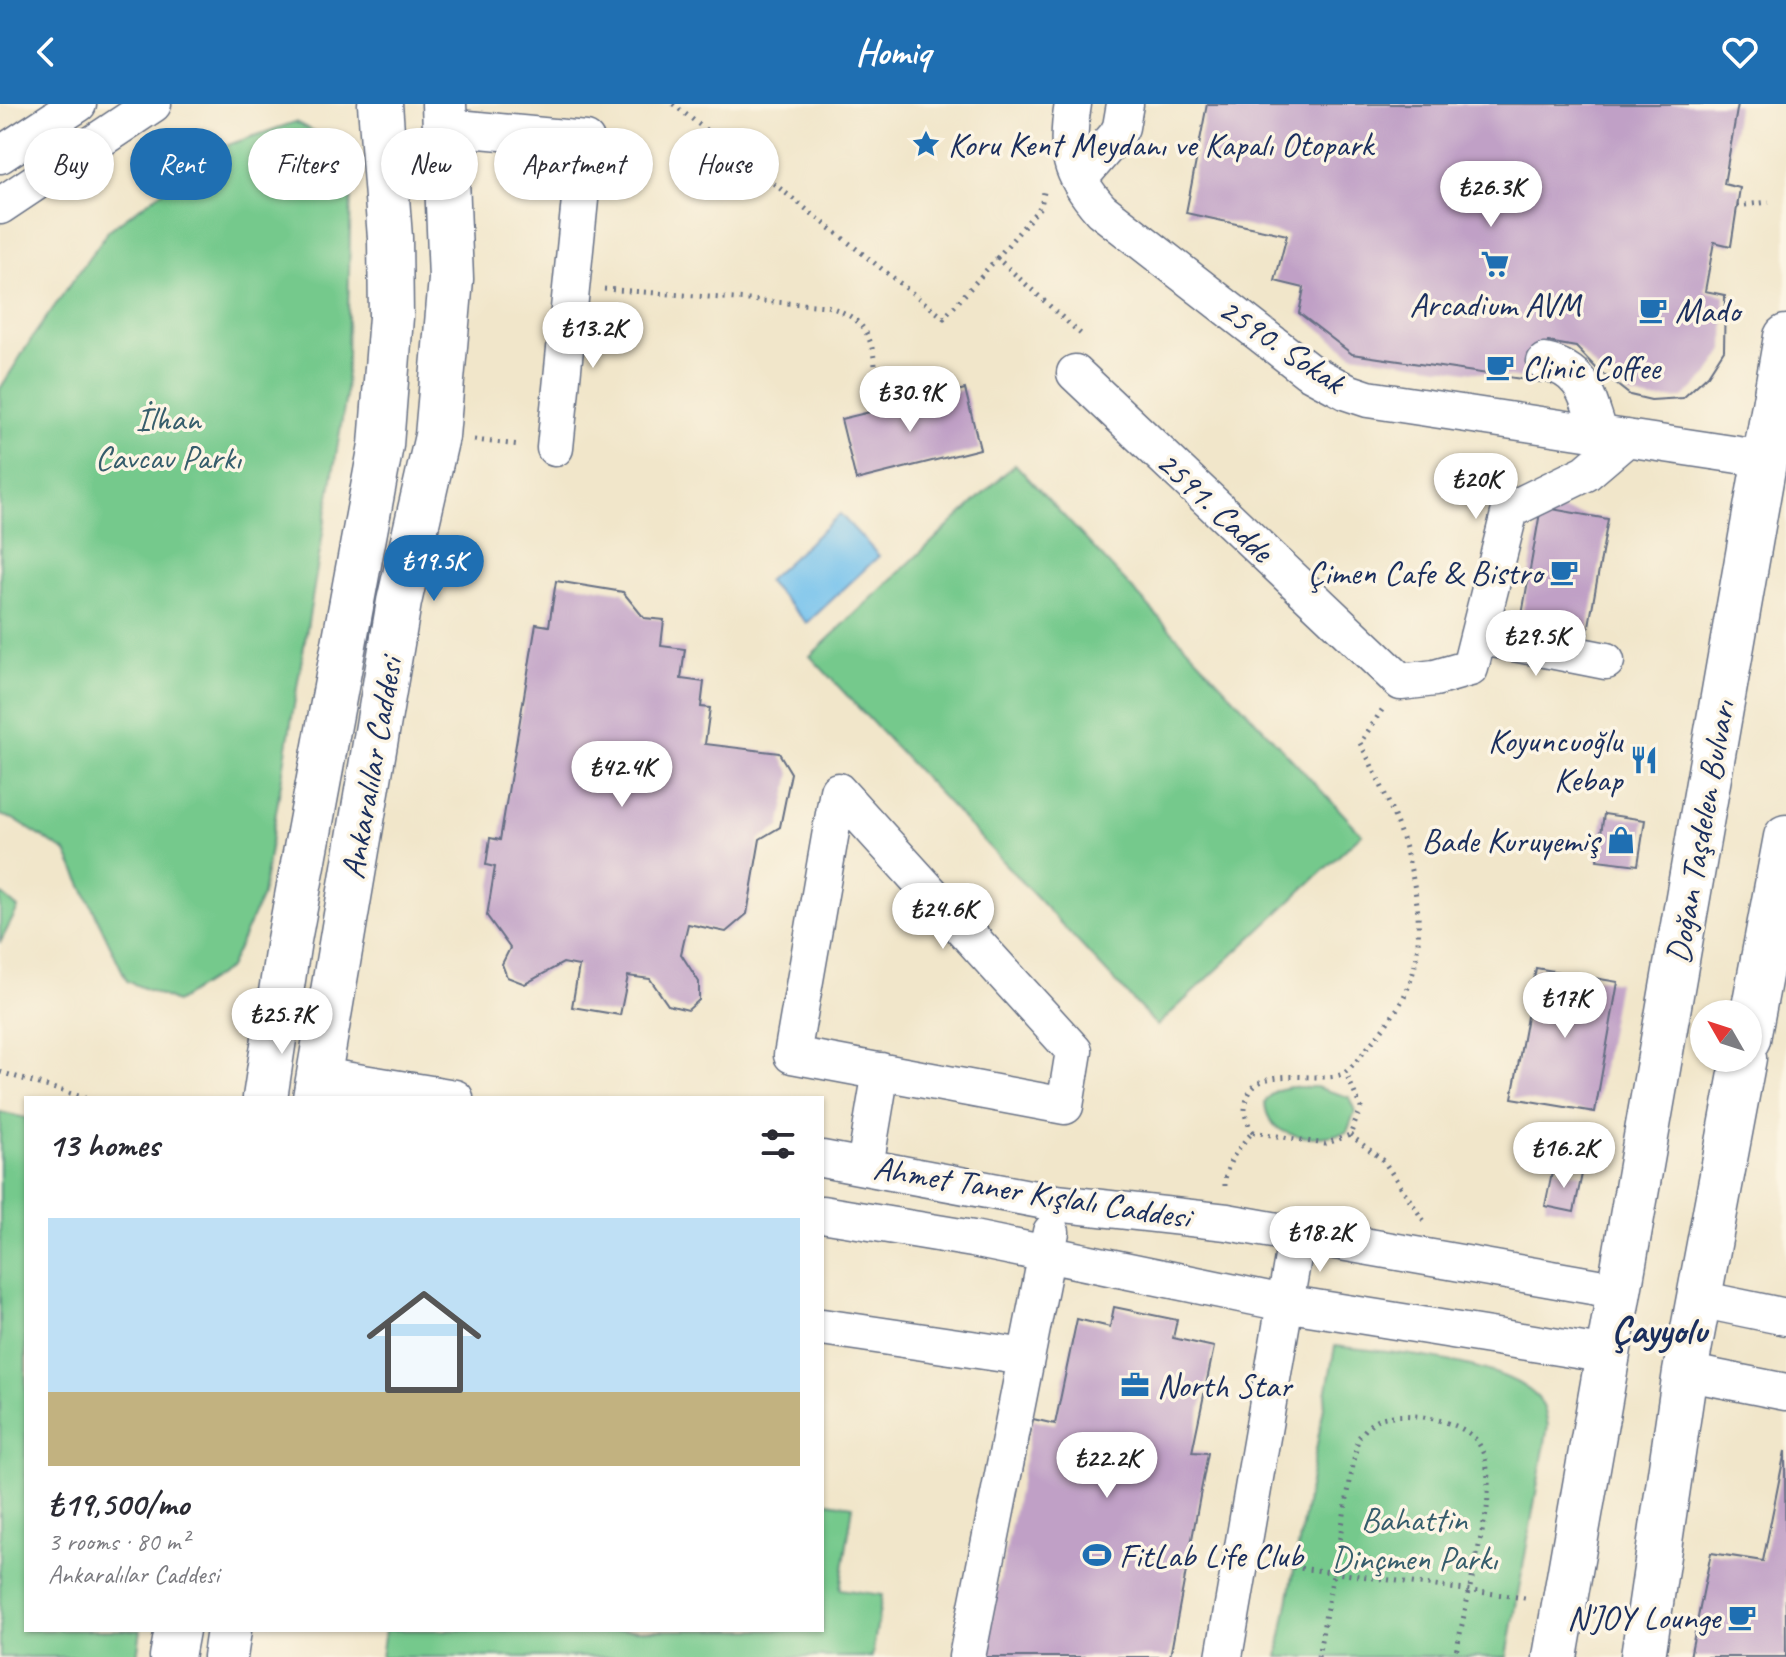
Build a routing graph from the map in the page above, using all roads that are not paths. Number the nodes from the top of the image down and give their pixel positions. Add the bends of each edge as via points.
1 (78, 104) edge
2 (153, 104) edge
3 (380, 104) edge
4 (1073, 104) edge
5 (1125, 104) edge
6 (445, 116) edge
7 (0, 155) edge
8 (1063, 180) junction
9 (0, 206) edge
10 (1786, 337) edge
11 (1545, 362) dead end
12 (1075, 373) road end
13 (1614, 436) junction
14 (555, 448) road end
15 (1765, 459) junction
16 (1478, 636) junction
17 (1606, 661) dead end
18 (1786, 837) edge
19 (1755, 1000) edge
20 (881, 1071) junction
21 (1741, 1072) edge
22 (318, 1087) edge
23 (265, 1096) edge
24 (281, 1096) edge
25 (430, 1096) edge
26 (824, 1159) edge
27 (865, 1166) junction
28 (1056, 1203) junction
29 (824, 1214) edge
30 (1297, 1234) junction
31 (1047, 1254) junction
32 (1620, 1291) junction
33 (1699, 1299) junction
34 (1284, 1303) junction
35 (1786, 1317) edge
36 (824, 1327) edge
37 (1608, 1355) junction
38 (1025, 1357) junction
39 (1685, 1372) junction
40 (1786, 1392) edge
41 (177, 1632) edge
42 (229, 1632) edge
43 (172, 1657) edge
44 (225, 1657) edge
45 (967, 1657) edge
46 (1224, 1657) edge
47 (1555, 1657) edge
48 (1643, 1657) edge

1 - 7 street
2 - 9 street
3 - 23 main road, Ankaralılar Caddesi via 391,317 381,445
4 - 8 street via 1071,163
5 - 8 street via 1117,135
6 - 14 street via 586,140
6 - 22 main road, Ankaralılar Caddesi via 451,279 437,436 399,602
8 - 13 street, 2590. Sokak via 1290,358 1347,392
10 - 15 main road, Doğan Taşdelen Bulvarı
11 - 13 street via 1574,374
12 - 16 street, 2591. Cadde via 1401,682 1470,668
13 - 15 street, 2590. Sokak
13 - 16 street via 1611,455 1586,473 1510,510
15 - 32 main road, Doğan Taşdelen Bulvarı
16 - 17 street
18 - 19 main road
20 - 20 street via 792,1055 838,791 1074,1051 1065,1106
20 - 27 street
21 - 33 main road
22 - 24 main road
22 - 25 street
26 - 27 street, Ahmet Taner Kışlalı Caddesi
27 - 28 street, Ahmet Taner Kışlalı Caddesi
28 - 30 street, Ahmet Taner Kışlalı Caddesi
28 - 31 street
29 - 31 street, Ahmet Taner Kışlalı Caddesi
30 - 32 street, Ahmet Taner Kışlalı Caddesi
30 - 34 street
31 - 34 street, Ahmet Taner Kışlalı Caddesi
31 - 38 street
32 - 37 main road, Doğan Taşdelen Bulvarı
33 - 35 street
33 - 39 main road
34 - 37 street, Ahmet Taner Kışlalı Caddesi
34 - 46 street
36 - 38 street
37 - 47 main road, Doğan Taşdelen Bulvarı
38 - 45 street
39 - 40 street
39 - 48 main road
41 - 43 main road
42 - 44 main road

